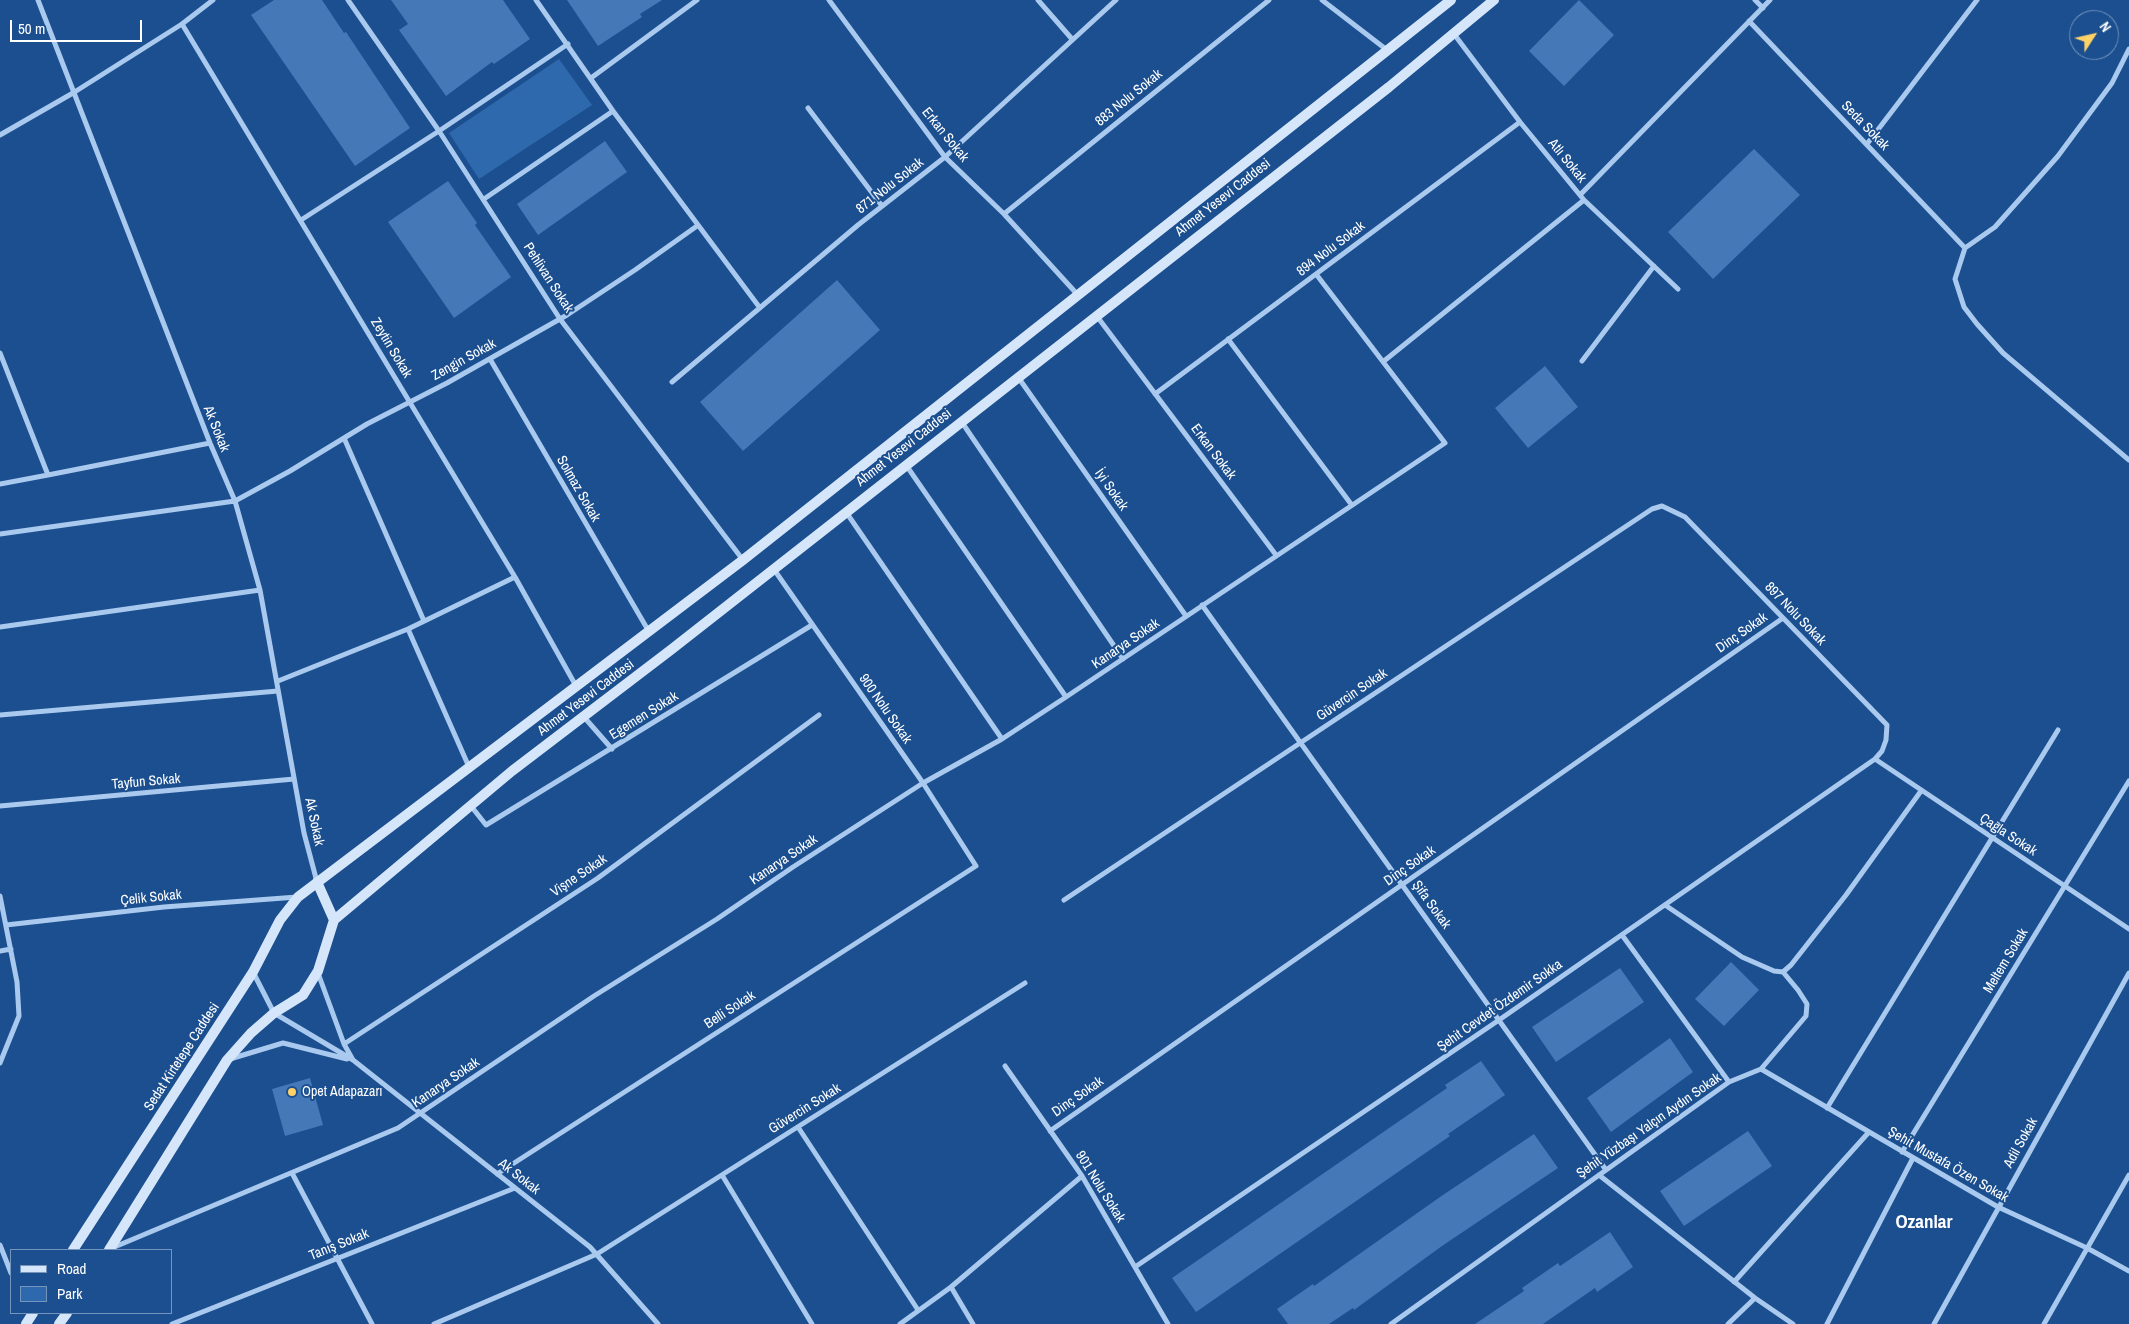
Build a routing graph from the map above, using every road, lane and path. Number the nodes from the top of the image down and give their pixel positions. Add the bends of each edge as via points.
1 (38, 0) edge
2 (213, 0) edge
3 (348, 0) edge
4 (536, 0) edge
5 (697, 0) edge
6 (829, 0) edge
7 (1038, 0) edge
8 (1116, 0) edge
9 (1269, 0) edge
10 (1322, 0) edge
11 (1451, 0) edge
12 (1494, 0) edge
13 (1755, 0) edge
14 (1770, 0) edge
15 (1977, 0) edge
16 (1762, 8) junction
17 (1749, 21) junction
18 (182, 24) junction
19 (1454, 33) junction
20 (1072, 39) junction
21 (568, 44) junction
22 (2129, 49) edge
23 (1387, 50) junction
24 (591, 78) junction
25 (73, 93) junction
26 (808, 108) dead end
27 (613, 111) junction
28 (1520, 122) junction
29 (439, 131) junction
30 (0, 135) edge
31 (1867, 144) junction
32 (945, 157) junction
33 (1580, 194) junction
34 (484, 199) junction
35 (1584, 200) junction
36 (882, 206) junction
37 (1004, 214) junction
38 (301, 220) junction
39 (697, 226) junction
40 (1965, 248) junction
41 (1654, 266) junction
42 (1316, 274) junction
43 (1678, 289) dead end
44 (1077, 294) junction
45 (760, 308) junction
46 (1096, 314) junction
47 (560, 319) junction
48 (1228, 339) junction
49 (0, 353) edge
50 (490, 359) junction
51 (1384, 361) junction
52 (1582, 361) dead end
53 (1018, 376) junction
54 (672, 382) dead end
55 (1155, 394) junction
56 (410, 402) junction
57 (960, 421) junction
58 (344, 438) junction
59 (210, 443) junction
60 (2129, 460) edge
61 (905, 464) junction
62 (48, 475) junction
63 (0, 484) edge
64 (235, 501) junction
65 (1351, 504) junction
66 (1652, 509) joint
67 (846, 512) junction
68 (0, 534) edge
69 (1276, 555) junction
70 (742, 560) junction
71 (773, 568) junction
72 (515, 577) junction
73 (260, 590) junction
74 (1202, 605) junction
75 (1186, 616) junction
76 (1783, 618) junction
77 (424, 621) junction
78 (812, 625) junction
79 (0, 627) edge
80 (408, 630) junction
81 (648, 630) junction
82 (1123, 659) junction
83 (278, 681) junction
84 (576, 686) junction
85 (278, 691) junction
86 (1066, 697) junction
87 (0, 715) edge
88 (819, 715) dead end
89 (584, 716) junction
90 (2058, 730) dead end
91 (1002, 738) junction
92 (1300, 743) junction
93 (612, 749) junction
94 (1874, 759) junction
95 (469, 767) junction
96 (294, 779) junction
97 (2129, 781) edge
98 (923, 783) junction
99 (1921, 791) junction
100 (0, 806) edge
101 (471, 806) junction
102 (1992, 838) junction
103 (976, 866) joint
104 (317, 882) junction
105 (1402, 885) junction
106 (2065, 886) junction
107 (0, 896) edge
108 (298, 897) junction
109 (1064, 900) dead end
110 (1665, 905) junction
111 (334, 920) junction
112 (6, 925) junction
113 (2129, 929) edge
114 (1622, 935) junction
115 (11, 949) junction
116 (0, 950) edge
117 (318, 971) junction
118 (253, 972) junction
119 (1783, 972) junction
120 (2129, 973) edge
121 (1025, 983) dead end
122 (274, 1013) junction
123 (1499, 1020) junction
124 (344, 1044) junction
125 (227, 1060) junction
126 (353, 1060) junction
127 (0, 1063) edge
128 (1006, 1066) dead end
129 (1761, 1069) junction
130 (1729, 1082) junction
131 (1827, 1108) junction
132 (421, 1114) junction
133 (798, 1127) junction
134 (1050, 1130) junction
135 (1869, 1132) junction
136 (1902, 1152) junction
137 (1913, 1158) junction
138 (1606, 1170) junction
139 (292, 1174) junction
140 (497, 1174) junction
141 (722, 1175) junction
142 (1599, 1175) junction
143 (2129, 1175) edge
144 (1082, 1176) junction
145 (514, 1188) junction
146 (1998, 1207) junction
147 (0, 1246) edge
148 (2087, 1248) junction
149 (74, 1249) edge
150 (110, 1249) edge
151 (111, 1249) edge
152 (597, 1254) junction
153 (337, 1258) junction
154 (1135, 1267) junction
155 (10, 1271) edge
156 (2129, 1271) edge
157 (1734, 1282) junction
158 (950, 1287) junction
159 (1755, 1298) junction
160 (918, 1310) junction
161 (172, 1324) edge
162 (372, 1324) edge
163 (434, 1324) edge
164 (658, 1324) edge
165 (812, 1324) edge
166 (900, 1324) edge
167 (973, 1324) edge
168 (1168, 1324) edge
169 (1392, 1324) edge
170 (1728, 1324) edge
171 (1794, 1324) edge
172 (1827, 1324) edge
173 (1934, 1324) edge
174 (2044, 1324) edge

1 - 25 street, Ak Sokak
2 - 18 street
3 - 29 street, Pehlivan Sokak
4 - 21 street
5 - 24 street
6 - 32 street, Erkan Sokak
7 - 20 street
8 - 20 street, 871 Nolu Sokak
9 - 37 street, 883 Nolu Sokak
10 - 23 street
11 - 23 main road, Ahmet Yesevi Caddesi
12 - 19 main road, Ahmet Yesevi Caddesi
13 - 16 street
14 - 16 street
15 - 31 street
16 - 17 street
17 - 31 street, Seda Sokak
17 - 33 street
18 - 25 street
18 - 38 street, Zeytin Sokak
19 - 28 street, Atlı Sokak
19 - 46 main road, Ahmet Yesevi Caddesi
20 - 32 street, 871 Nolu Sokak
21 - 24 street
21 - 29 street
22 - 40 street via 2112,83 2058,156 1995,227
23 - 44 main road, Ahmet Yesevi Caddesi
24 - 27 street
25 - 30 street
25 - 59 street, Ak Sokak
26 - 36 street
27 - 34 street
27 - 39 street
28 - 33 street, Atlı Sokak
28 - 42 street, 894 Nolu Sokak
29 - 34 street, Pehlivan Sokak
29 - 38 street
31 - 40 street, Seda Sokak
32 - 36 street, 871 Nolu Sokak
32 - 37 street, Erkan Sokak
33 - 35 street, Atlı Sokak
34 - 47 street, Pehlivan Sokak
35 - 41 street, Atlı Sokak
35 - 51 street
36 - 45 street, 871 Nolu Sokak
37 - 44 street, Erkan Sokak
38 - 56 street, Zeytin Sokak
39 - 45 street
39 - 47 street, Zengin Sokak
40 - 60 street via 1955,279 1964,307 1977,324 2003,353
41 - 43 street, Atlı Sokak
41 - 52 street
42 - 48 street, 894 Nolu Sokak
42 - 51 street
44 - 70 main road, Ahmet Yesevi Caddesi
45 - 54 street, 871 Nolu Sokak
46 - 53 main road, Ahmet Yesevi Caddesi
46 - 55 street, Erkan Sokak
47 - 50 street, Zengin Sokak
47 - 70 street, Pehlivan Sokak
48 - 55 street, 894 Nolu Sokak
48 - 65 street
49 - 62 street
50 - 56 street, Zengin Sokak
50 - 81 street, Solmaz Sokak
51 - 65 street, Kanarya Sokak via 1446,442
53 - 57 main road, Ahmet Yesevi Caddesi
53 - 75 street, İyi Sokak
55 - 69 street, Erkan Sokak
56 - 58 street, Zengin Sokak
56 - 72 street, Zeytin Sokak
57 - 61 main road, Ahmet Yesevi Caddesi
57 - 82 street
58 - 64 street, Zengin Sokak
58 - 77 street
59 - 62 street
59 - 64 street, Ak Sokak
61 - 67 main road, Ahmet Yesevi Caddesi
61 - 86 street
62 - 63 street
64 - 68 street
64 - 73 street, Ak Sokak
65 - 69 street, Kanarya Sokak
66 - 76 street, 897 Nolu Sokak via 1662,506 1685,517
66 - 92 street, Güvercin Sokak
67 - 71 main road, Ahmet Yesevi Caddesi
67 - 91 street
69 - 74 street, Kanarya Sokak
70 - 81 main road, Ahmet Yesevi Caddesi
71 - 78 street, 900 Nolu Sokak
71 - 89 main road, Ahmet Yesevi Caddesi
72 - 77 street
72 - 84 street, Zeytin Sokak
73 - 79 street
73 - 83 street, Ak Sokak
74 - 75 street, Kanarya Sokak
74 - 92 street, Şifa Sokak
75 - 82 street, Kanarya Sokak
76 - 94 street, 897 Nolu Sokak via 1887,725 1882,751
76 - 105 street, Dinç Sokak
77 - 80 street
78 - 93 street, Egemen Sokak
78 - 98 street, 900 Nolu Sokak
80 - 83 street
80 - 95 street
81 - 84 main road, Ahmet Yesevi Caddesi
82 - 86 street, Kanarya Sokak
83 - 85 street, Ak Sokak
84 - 95 main road, Ahmet Yesevi Caddesi
85 - 87 street
85 - 96 street, Ak Sokak
86 - 91 street, Kanarya Sokak
88 - 124 street, Vişne Sokak via 598,878
89 - 93 street
89 - 101 main road, Ahmet Yesevi Caddesi
90 - 102 street
91 - 98 street, Kanarya Sokak
92 - 105 street, Şifa Sokak
92 - 109 street, Güvercin Sokak
93 - 101 street, Egemen Sokak via 486,825
94 - 99 street, Çağla Sokak
94 - 110 street, Şehit Cevdet Özdemir Sokka
95 - 104 main road, Ahmet Yesevi Caddesi
96 - 100 street, Tayfun Sokak
96 - 104 street, Ak Sokak
97 - 106 street, Meltem Sokak
98 - 103 street, 900 Nolu Sokak
98 - 132 street, Kanarya Sokak via 594,996
99 - 102 street, Çağla Sokak
99 - 119 street via 1846,895
101 - 111 main road, Ahmet Yesevi Caddesi
102 - 106 street, Çağla Sokak
102 - 131 street
103 - 140 street, Belli Sokak
104 - 108 main road, Sedat Kirtetepe Caddesi
104 - 111 main road
105 - 123 street, Şifa Sokak
105 - 134 street, Dinç Sokak
106 - 113 street, Çağla Sokak
106 - 136 street, Meltem Sokak
107 - 112 street
108 - 112 street, Çelik Sokak via 164,907
108 - 118 main road, Sedat Kirtetepe Caddesi via 280,920
110 - 114 street, Şehit Cevdet Özdemir Sokka
110 - 119 street via 1742,957
111 - 117 main road
112 - 115 street
114 - 123 street, Şehit Cevdet Özdemir Sokka
114 - 130 street
115 - 116 street
115 - 127 street via 19,1016
117 - 122 main road via 303,995
117 - 124 street
118 - 122 street
118 - 149 main road, Sedat Kirtetepe Caddesi
119 - 129 street, Şehit Yüzbaşı Yalçın Aydın Sokak via 1807,1004 1806,1016
120 - 146 street, Adil Sokak
121 - 133 street, Güvercin Sokak
122 - 125 main road via 250,1033
122 - 126 street
123 - 138 street, Şifa Sokak
123 - 154 street, Şehit Cevdet Özdemir Sokka
124 - 126 street
125 - 126 street via 282,1043
125 - 150 main road
126 - 132 street, Ak Sokak
128 - 134 street, 901 Nolu Sokak
129 - 130 street, Şehit Yüzbaşı Yalçın Aydın Sokak
129 - 131 street, Şehit Mustafa Özen Sokak
130 - 138 street, Şehit Yüzbaşı Yalçın Aydın Sokak
131 - 135 street, Şehit Mustafa Özen Sokak
132 - 139 street, Kanarya Sokak via 398,1128
132 - 140 street, Ak Sokak
133 - 141 street, Güvercin Sokak
133 - 160 street
134 - 144 street, 901 Nolu Sokak
135 - 136 street, Şehit Mustafa Özen Sokak
135 - 157 street
136 - 137 street, Şehit Mustafa Özen Sokak
137 - 146 street, Şehit Mustafa Özen Sokak
137 - 172 street
138 - 142 street, Şehit Yüzbaşı Yalçın Aydın Sokak
139 - 151 street, Kanarya Sokak
139 - 153 street
140 - 145 street, Ak Sokak
141 - 152 street, Güvercin Sokak
141 - 165 street
142 - 157 street
142 - 169 street, Şehit Yüzbaşı Yalçın Aydın Sokak
143 - 148 street
144 - 154 street, 901 Nolu Sokak
144 - 158 street
145 - 152 street, Ak Sokak
145 - 153 street, Tanış Sokak
146 - 148 street, Şehit Mustafa Özen Sokak
146 - 173 street, Adil Sokak
147 - 155 street
148 - 156 street, Şehit Mustafa Özen Sokak
148 - 174 street
152 - 163 street, Güvercin Sokak
152 - 164 street, Ak Sokak
153 - 161 street, Tanış Sokak
153 - 162 street
154 - 168 street, 901 Nolu Sokak
157 - 159 street
158 - 160 street
158 - 167 street
159 - 170 street
159 - 171 street
160 - 166 street

